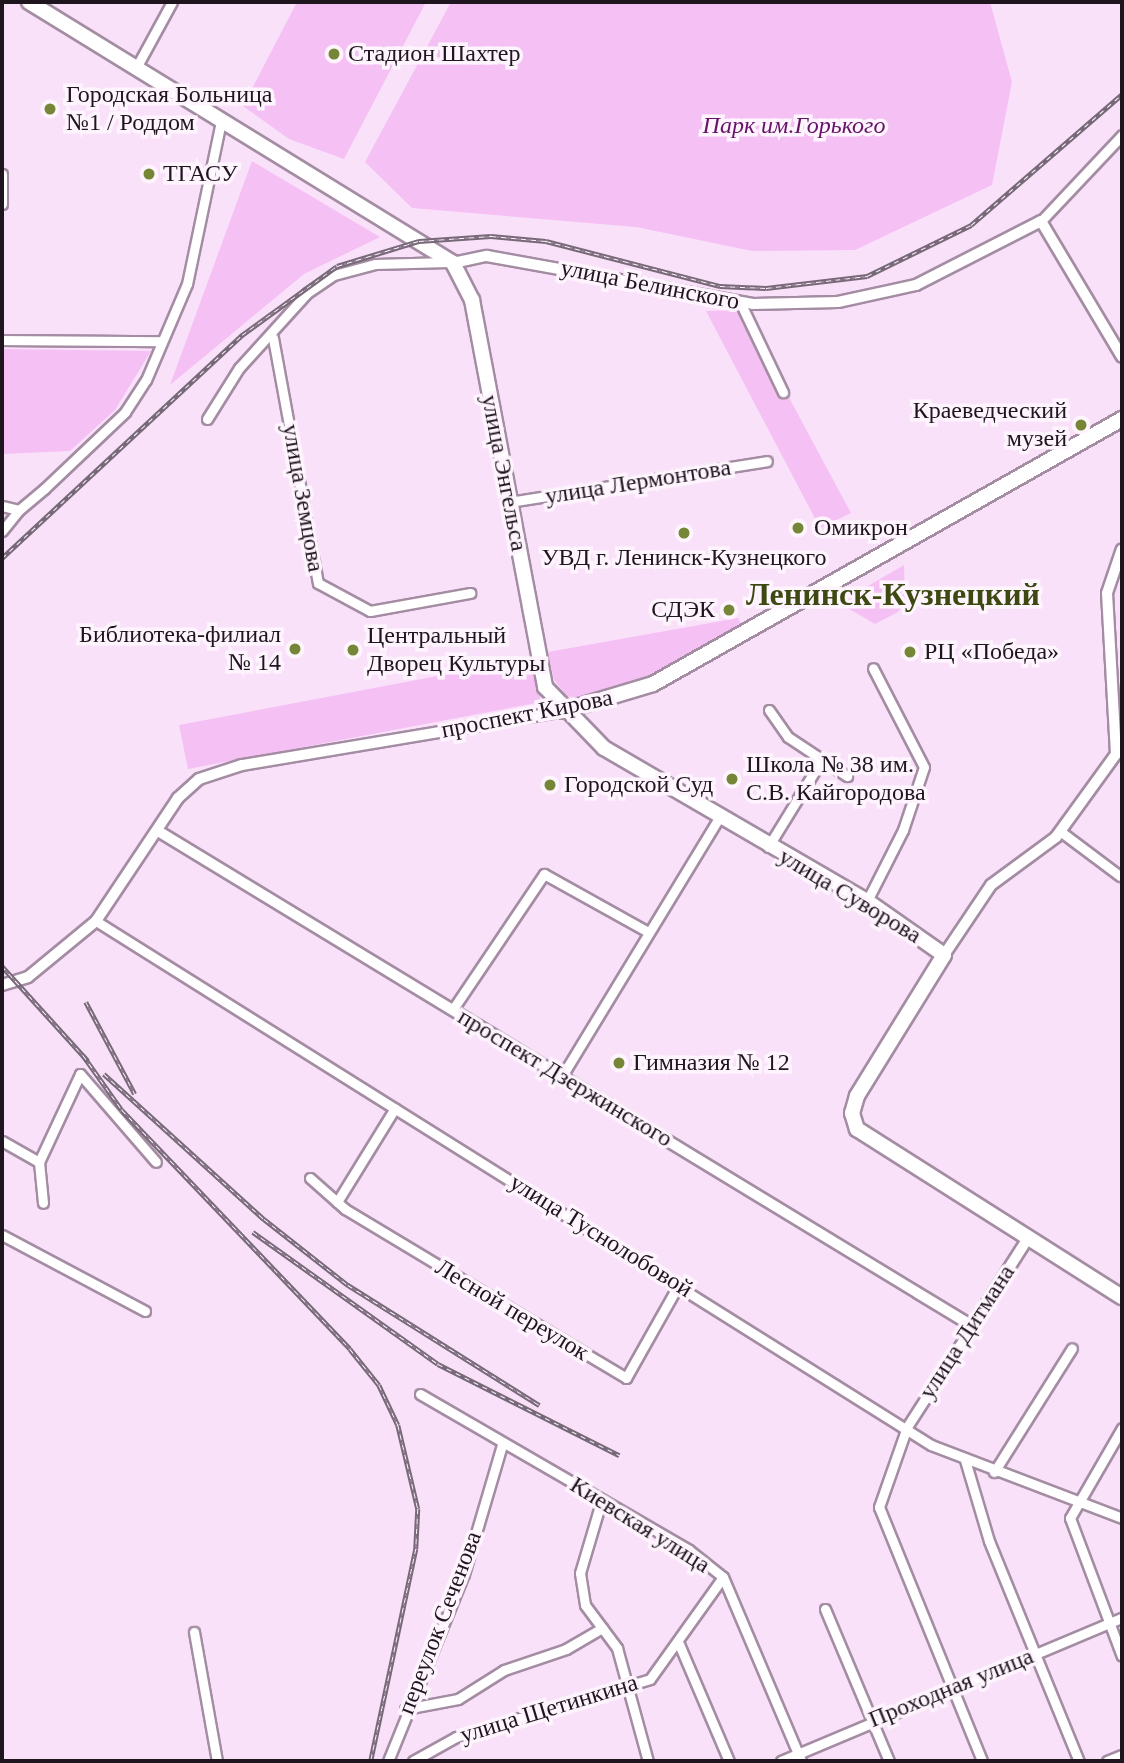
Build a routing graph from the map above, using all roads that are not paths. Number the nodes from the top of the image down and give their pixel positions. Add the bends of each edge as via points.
1 (29, 2) edge
2 (172, 2) edge
3 (136, 68) junction
4 (221, 121) junction
5 (1122, 135) edge
6 (2, 174) edge
7 (2, 204) edge
8 (1041, 221) junction
9 (453, 263) junction
10 (740, 302) junction
11 (274, 338) junction
12 (2, 341) edge
13 (161, 341) junction
14 (1122, 357) edge
15 (783, 392) dead end
16 (207, 419) dead end
17 (1122, 419) edge
18 (767, 461) dead end
19 (509, 502) junction
20 (2, 506) edge
21 (19, 510) junction
22 (2, 531) edge
23 (1122, 549) edge
24 (470, 593) dead end
25 (1107, 664) junction
26 (873, 668) dead end
27 (1122, 671) edge
28 (545, 687) joint
29 (769, 710) dead end
30 (563, 711) junction
31 (1120, 733) edge
32 (821, 761) junction
33 (847, 776) dead end
34 (720, 816) junction
35 (158, 831) junction
36 (1060, 831) junction
37 (768, 847) junction
38 (1120, 876) dead end
39 (867, 901) junction
40 (96, 921) junction
41 (648, 932) junction
42 (944, 955) junction
43 (2, 985) edge
44 (453, 1009) junction
45 (562, 1076) junction
46 (395, 1108) junction
47 (2, 1141) edge
48 (39, 1162) junction
49 (156, 1162) dead end
50 (310, 1178) dead end
51 (337, 1202) junction
52 (43, 1203) dead end
53 (2, 1235) edge
54 (1028, 1238) junction
55 (679, 1284) junction
56 (1122, 1297) edge
57 (145, 1311) dead end
58 (972, 1326) junction
59 (1072, 1348) dead end
60 (420, 1394) dead end
61 (907, 1427) junction
62 (1122, 1428) edge
63 (502, 1444) junction
64 (965, 1460) junction
65 (995, 1472) junction
66 (1077, 1500) junction
67 (601, 1502) junction
68 (1122, 1518) edge
69 (723, 1577) junction
70 (825, 1609) dead end
71 (1122, 1618) edge
72 (1108, 1624) junction
73 (602, 1628) junction
74 (194, 1632) dead end
75 (679, 1644) junction
76 (1033, 1654) junction
77 (1122, 1656) edge
78 (622, 1686) junction
79 (951, 1686) junction
80 (405, 1709) junction
81 (872, 1719) junction
82 (1122, 1755) edge
83 (799, 1757) edge
84 (218, 1761) edge
85 (387, 1761) edge
86 (413, 1761) edge
87 (648, 1761) edge
88 (729, 1761) edge
89 (781, 1761) edge
90 (889, 1761) edge
91 (982, 1761) edge
92 (1079, 1761) edge
93 (1107, 1761) edge

1 - 3 main road
2 - 3 street
3 - 4 main road
4 - 9 main road
4 - 13 street via 200,236
5 - 8 street
6 - 7 street
8 - 10 street, улица Белинского via 876,298
8 - 14 street
9 - 10 street, улица Белинского via 488,256
9 - 11 street via 375,264 334,275 307,293
9 - 19 main road, улица Энгельса via 472,300
10 - 15 street
11 - 16 street via 239,369
11 - 24 street, улица Земцова via 318,583 370,611
12 - 13 street
13 - 21 street via 124,412
17 - 30 main road, проспект Кирова via 653,684
18 - 19 street, улица Лермонтова
19 - 28 main road, улица Энгельса
20 - 21 street
21 - 22 street
23 - 25 street via 1107,593
25 - 27 street
25 - 31 street
26 - 39 street via 924,767 903,830
28 - 30 main road, улица Суворова
29 - 32 street via 788,737
30 - 34 main road, улица Суворова via 604,748
30 - 35 street, проспект Кирова via 242,765 199,779
31 - 36 street via 1112,762
32 - 33 street
32 - 37 street
34 - 37 main road, улица Суворова
34 - 41 street
35 - 40 street, проспект Кирова
35 - 44 street, проспект Дзержинского
36 - 38 street
36 - 42 street via 1029,862 991,885
37 - 39 main road, улица Суворова
39 - 42 main road, улица Суворова
40 - 43 street, проспект Кирова via 28,977
40 - 46 street, улица Туснолобовой
41 - 44 street via 544,874
41 - 45 street
42 - 54 main road, улица Суворова via 852,1113 870,1140
44 - 45 street, проспект Дзержинского
45 - 58 street, проспект Дзержинского
46 - 51 street
46 - 55 street, улица Туснолобовой
47 - 48 street
48 - 49 street via 80,1074
48 - 52 street
50 - 51 street, Лесной переулок
51 - 55 street, Лесной переулок via 626,1378
53 - 57 street
54 - 56 main road, улица Суворова
54 - 58 street, улица Дитмана
55 - 61 street, улица Туснолобовой
58 - 61 street, улица Дитмана
59 - 65 street
60 - 63 street, Киевская улица
61 - 64 street, улица Туснолобовой
61 - 79 street, улица Дитмана via 879,1507
62 - 66 street
63 - 67 street, Киевская улица
63 - 80 street, переулок Сеченова via 464,1574
64 - 65 street, улица Туснолобовой
64 - 76 street
65 - 66 street, улица Туснолобовой
66 - 68 street, улица Туснолобовой
66 - 72 street via 1070,1518
67 - 69 street, Киевская улица via 689,1550
67 - 73 street via 580,1573 585,1605
69 - 75 street, улица Щетинкина
69 - 83 street, Киевская улица
70 - 81 street
71 - 72 street, Проходная улица
72 - 76 street, Проходная улица
72 - 77 street
73 - 78 street via 617,1648
73 - 80 street via 566,1649 503,1670 458,1699
74 - 84 street
75 - 78 street, улица Щетинкина via 650,1679
75 - 88 street
76 - 79 street, Проходная улица
76 - 92 street
78 - 86 street, улица Щетинкина via 558,1711 456,1737
78 - 87 street
79 - 81 street, Проходная улица
79 - 91 street, улица Дитмана
80 - 85 street, переулок Сеченова
81 - 83 street, Проходная улица
81 - 90 street
82 - 93 street
83 - 89 street, Проходная улица

